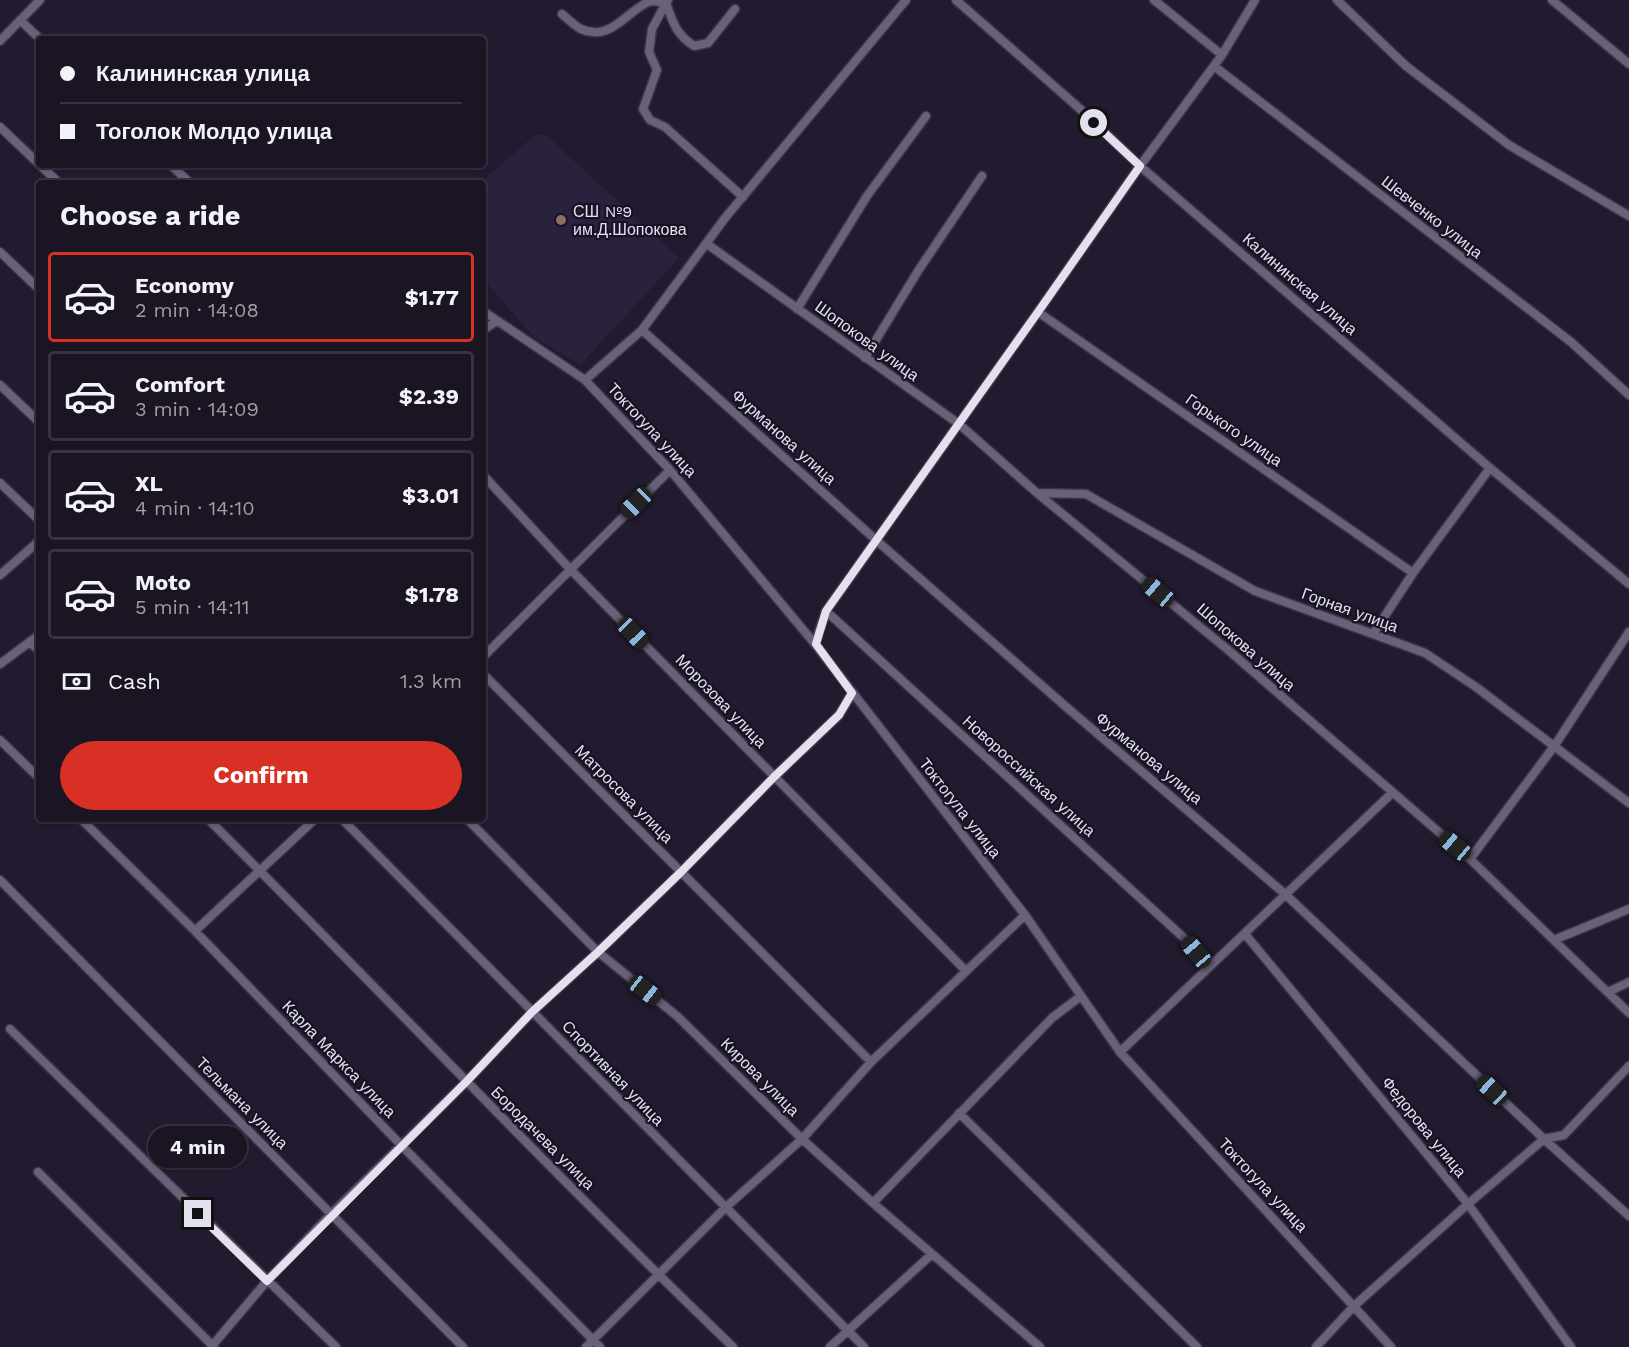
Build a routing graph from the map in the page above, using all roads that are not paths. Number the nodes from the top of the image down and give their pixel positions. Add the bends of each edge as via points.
1 (40, 0) edge
2 (906, 0) edge
3 (956, 0) edge
4 (1154, 0) edge
5 (1255, 0) edge
6 (1337, 0) edge
7 (1552, 0) edge
8 (667, 2) edge
9 (735, 9) dead end
10 (562, 14) dead end
11 (20, 20) junction
12 (37, 36) edge
13 (0, 41) edge
14 (1222, 55) junction
15 (1629, 64) edge
16 (1214, 66) junction
17 (926, 116) dead end
18 (0, 127) edge
19 (36, 160) edge
20 (1140, 166) junction
21 (44, 168) edge
22 (174, 168) edge
23 (982, 176) dead end
24 (56, 180) edge
25 (187, 180) edge
26 (743, 196) junction
27 (1629, 216) edge
28 (707, 244) junction
29 (0, 252) edge
30 (36, 286) edge
31 (797, 309) junction
32 (1038, 312) junction
33 (486, 313) edge
34 (497, 321) junction
35 (486, 328) edge
36 (642, 330) junction
37 (865, 358) junction
38 (585, 380) junction
39 (0, 386) edge
40 (1629, 396) edge
41 (36, 419) edge
42 (958, 424) junction
43 (1490, 468) junction
44 (670, 470) junction
45 (486, 478) edge
46 (0, 483) edge
47 (1038, 493) junction
48 (36, 517) edge
49 (876, 540) junction
50 (36, 544) edge
51 (570, 568) junction
52 (1413, 573) junction
53 (0, 575) edge
54 (1629, 584) edge
55 (826, 611) junction
56 (1629, 632) edge
57 (1373, 634) junction
58 (36, 637) edge
59 (30, 642) junction
60 (816, 644) junction
61 (36, 648) edge
62 (486, 654) edge
63 (0, 664) edge
64 (486, 677) edge
65 (852, 693) junction
66 (0, 740) edge
67 (1556, 745) junction
68 (36, 775) edge
69 (774, 777) junction
70 (1392, 794) junction
71 (1629, 803) edge
72 (84, 822) edge
73 (211, 822) edge
74 (312, 822) edge
75 (345, 822) edge
76 (470, 822) edge
77 (1470, 859) junction
78 (260, 871) junction
79 (681, 872) junction
80 (0, 880) edge
81 (1285, 894) junction
82 (1629, 909) edge
83 (1025, 915) junction
84 (195, 931) junction
85 (1245, 934) junction
86 (1554, 940) junction
87 (598, 952) junction
88 (1208, 967) junction
89 (966, 971) junction
90 (1629, 982) edge
91 (1608, 993) junction
92 (1081, 996) junction
93 (532, 1012) junction
94 (1629, 1013) edge
95 (10, 1029) dead end
96 (1120, 1052) junction
97 (871, 1062) junction
98 (1629, 1066) edge
99 (466, 1082) junction
100 (959, 1113) junction
101 (802, 1139) junction
102 (1544, 1139) junction
103 (401, 1145) junction
104 (38, 1172) dead end
105 (873, 1203) junction
106 (1468, 1204) junction
107 (725, 1208) junction
108 (331, 1214) junction
109 (1629, 1216) edge
110 (932, 1254) junction
111 (659, 1276) junction
112 (267, 1281) junction
113 (1354, 1306) junction
114 (847, 1330) junction
115 (593, 1345) edge
116 (213, 1346) edge
117 (336, 1347) edge
118 (463, 1347) edge
119 (733, 1347) edge
120 (830, 1347) edge
121 (864, 1347) edge
122 (1040, 1347) edge
123 (1197, 1347) edge
124 (1316, 1347) edge
125 (1391, 1347) edge
126 (1571, 1347) edge

1 - 11 street
2 - 26 street
3 - 20 street, Калининская улица
4 - 14 street
5 - 14 street
6 - 27 street via 1407,66 1509,145
7 - 15 street
8 - 9 street via 673,24 682,38 694,45 708,43
8 - 10 street via 648,2 617,26 596,33 580,28
8 - 26 street via 652,29 649,52 657,70 643,109 650,120 665,127
11 - 12 street
11 - 13 street
14 - 16 street
16 - 20 street
16 - 40 street, Шевченко улица via 1571,342
17 - 31 street via 867,196
18 - 19 street
20 - 32 street
20 - 43 street, Калининская улица
21 - 24 street
22 - 25 street
23 - 37 street
26 - 28 street
28 - 31 street, Шопокова улица
28 - 36 street
29 - 30 street
31 - 37 street, Шопокова улица
32 - 42 street
32 - 52 street, Горького улица
33 - 34 street, Токтогула улица
34 - 35 street
34 - 38 street, Токтогула улица
36 - 38 street
36 - 49 street, Фурманова улица
37 - 42 street, Шопокова улица
38 - 44 street, Токтогула улица
39 - 41 street
42 - 47 street, Шопокова улица
42 - 49 street
43 - 52 street
43 - 54 street, Калининская улица
44 - 51 street
44 - 60 street, Токтогула улица
45 - 51 street, Морозова улица
46 - 48 street
47 - 57 street, Горная улица via 1086,494 1255,591
47 - 70 street, Шопокова улица via 1227,649
49 - 55 street
49 - 81 street, Фурманова улица
50 - 53 street
51 - 62 street
51 - 69 street, Морозова улица
52 - 57 street
55 - 60 street
55 - 88 street, Новороссийская улица via 1184,938
56 - 67 street
57 - 67 street, Горная улица via 1425,653
58 - 59 street
59 - 61 street
59 - 63 street
60 - 65 street, Токтогула улица
64 - 79 street, Матросова улица
65 - 69 street via 839,715
65 - 83 street, Токтогула улица
66 - 68 street
67 - 71 street, Горная улица
67 - 77 street
69 - 79 street
69 - 89 street, Морозова улица
70 - 77 street, Шопокова улица
70 - 81 street
72 - 84 street, Карла Маркса улица
73 - 78 street, Бородачева улица
74 - 78 street
75 - 93 street, Спортивная улица
76 - 87 street, Кирова улица
77 - 86 street, Шопокова улица
78 - 84 street
78 - 99 street, Бородачева улица
79 - 87 street
79 - 97 street, Матросова улица
80 - 108 street, Тельмана улица
81 - 85 street
81 - 102 street, Фурманова улица
82 - 86 street
83 - 89 street
83 - 92 street, Токтогула улица
84 - 103 street, Карла Маркса улица
85 - 88 street
85 - 106 street, Федорова улица
86 - 91 street, Шопокова улица
87 - 93 street
87 - 101 street, Кирова улица via 677,1016
88 - 96 street
89 - 97 street
90 - 91 street
91 - 94 street, Шопокова улица
92 - 96 street, Токтогула улица
92 - 100 street via 1052,1018
93 - 99 street
93 - 107 street, Спортивная улица
95 - 112 street
96 - 113 street, Токтогула улица
97 - 101 street
98 - 102 street via 1564,1135
99 - 103 street
99 - 111 street, Бородачева улица
100 - 105 street
100 - 123 street
101 - 105 street, Кирова улица
101 - 107 street
102 - 106 street
102 - 109 street, Фурманова улица
103 - 108 street
103 - 115 street, Карла Маркса улица
104 - 116 street
105 - 110 street, Кирова улица
106 - 113 street
106 - 126 street, Федорова улица
107 - 111 street
107 - 114 street, Спортивная улица
108 - 112 street
108 - 118 street, Тельмана улица
110 - 114 street
110 - 122 street, Кирова улица
111 - 115 street
111 - 119 street, Бородачева улица
112 - 116 street
112 - 117 street
113 - 124 street
113 - 125 street, Токтогула улица
114 - 120 street
114 - 121 street, Спортивная улица

